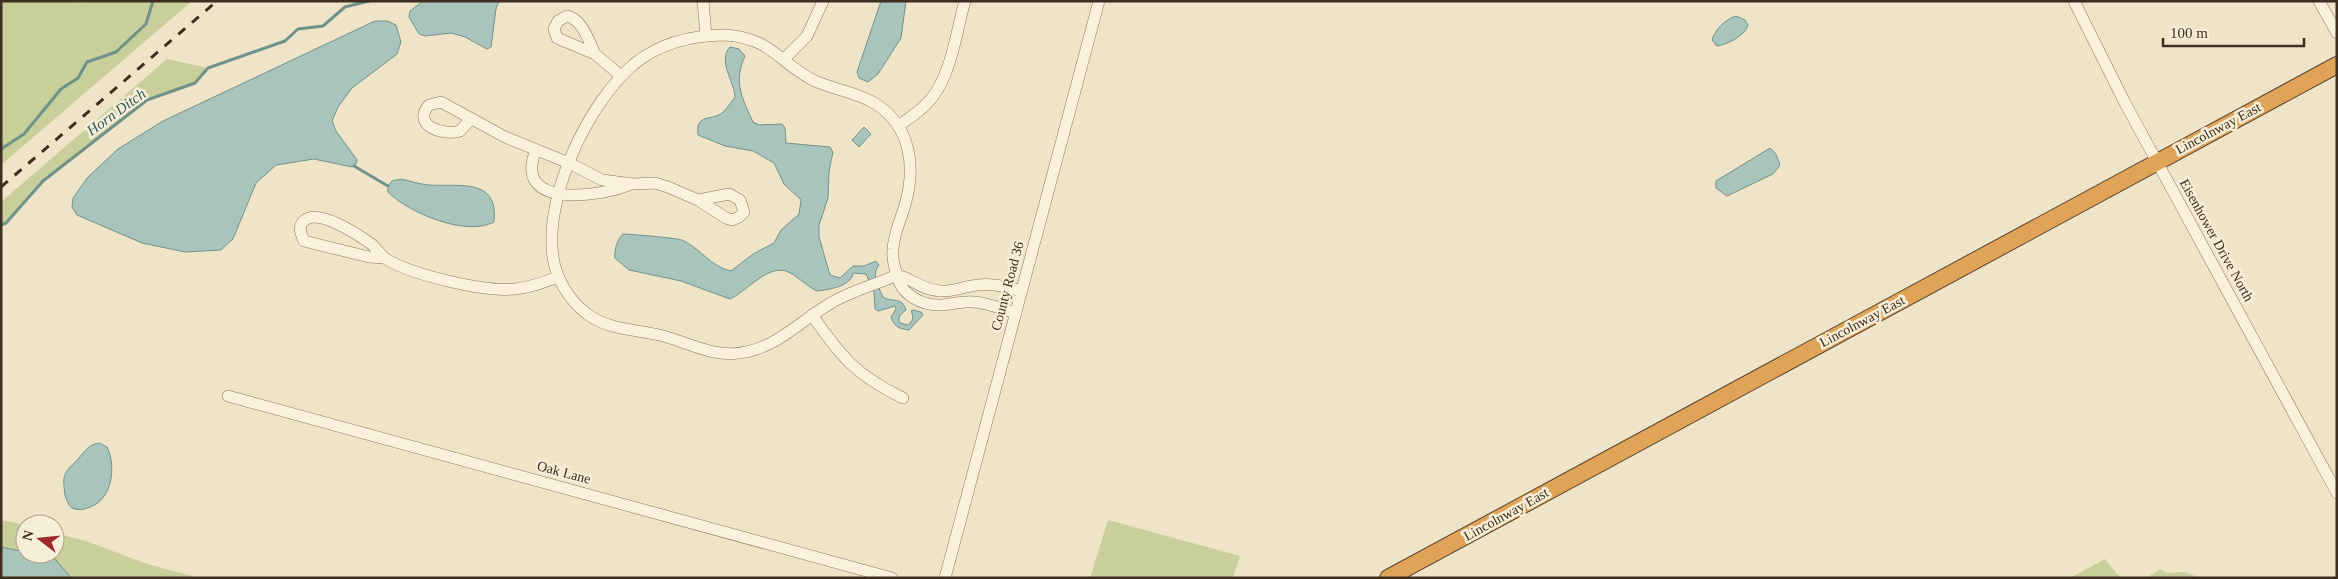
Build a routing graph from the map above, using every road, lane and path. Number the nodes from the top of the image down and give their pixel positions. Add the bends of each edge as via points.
1 (702, 1) edge
2 (823, 1) edge
3 (965, 1) edge
4 (1099, 1) edge
5 (2074, 1) edge
6 (2319, 1) edge
7 (2337, 33) edge
8 (706, 36) junction
9 (595, 54) dead end
10 (784, 59) junction
11 (2337, 65) edge
12 (621, 76) junction
13 (470, 120) dead end
14 (898, 126) junction
15 (536, 150) junction
16 (2157, 161) junction
17 (569, 163) junction
18 (633, 184) junction
19 (559, 195) junction
20 (698, 200) dead end
21 (384, 258) junction
22 (897, 275) junction
23 (558, 277) junction
24 (1021, 291) junction
25 (1016, 314) junction
26 (812, 315) junction
27 (228, 396) dead end
28 (903, 398) dead end
29 (2337, 493) edge
30 (892, 578) edge
31 (945, 578) edge
32 (1388, 578) edge

1 - 8 street
2 - 10 street via 807,36
3 - 14 street via 939,86 923,108
4 - 24 street, County Road 36
5 - 16 street, Eisenhower Drive North
6 - 7 street
8 - 10 street via 749,38 766,45
8 - 12 street via 669,44 635,63
9 - 12 street
10 - 14 street via 818,82 874,102
11 - 16 highway, Lincolnway East
12 - 17 street via 592,116
13 - 15 street
14 - 22 street via 910,151 912,172 893,247
15 - 17 street
15 - 19 street via 532,165 536,181
16 - 29 street, Eisenhower Drive North
16 - 32 highway, Lincolnway East
17 - 18 street via 602,180
17 - 19 street
18 - 19 street via 594,195
18 - 20 street via 655,184
19 - 23 street via 552,229
21 - 21 street via 371,244 324,218 314,217 301,225 304,241
21 - 23 street via 418,272 494,290 524,288
22 - 24 street via 929,289 954,291 982,284
22 - 25 street via 903,289 924,302 942,305 974,302
22 - 26 street via 849,294
23 - 26 street via 578,306 598,321 619,329 666,336 714,353 756,350
24 - 25 street, County Road 36
25 - 31 street, County Road 36
26 - 28 street via 856,371
27 - 30 street, Oak Lane

